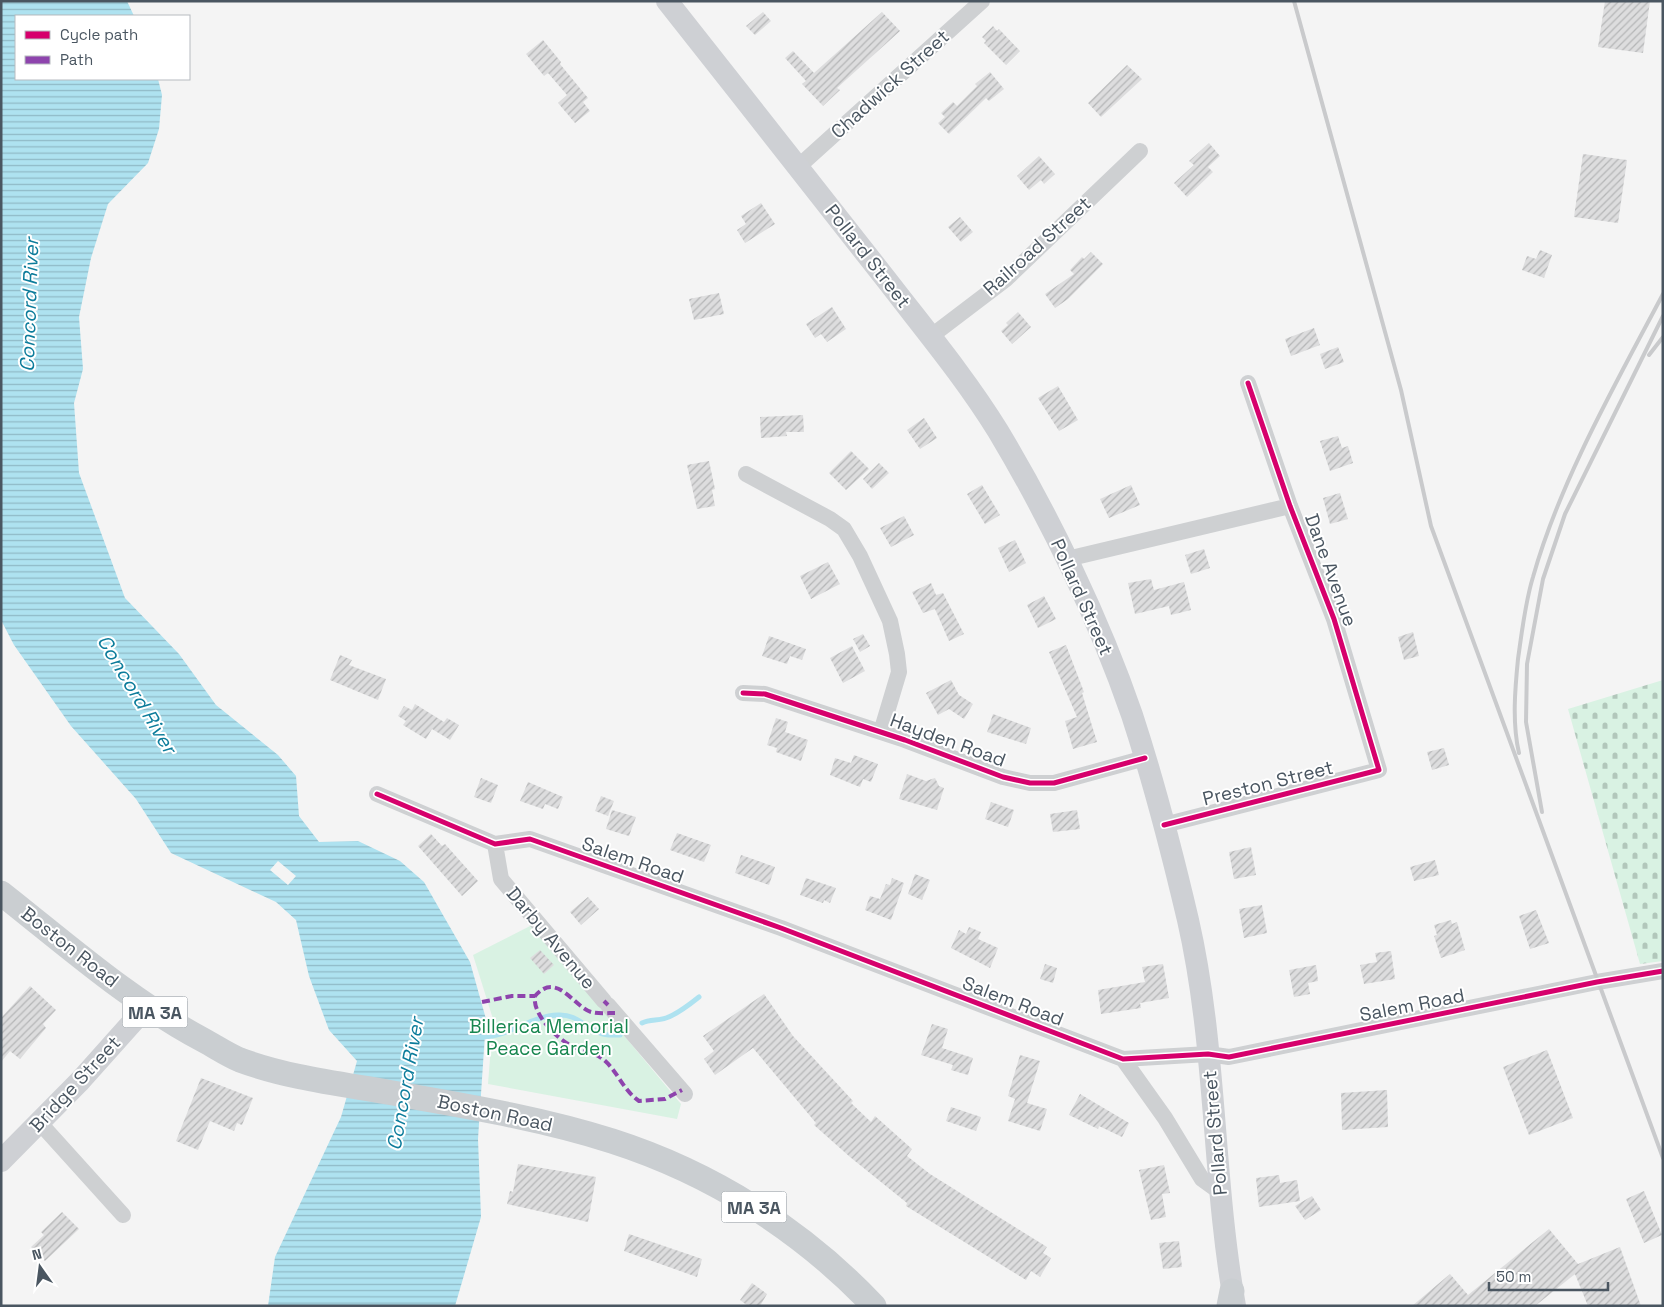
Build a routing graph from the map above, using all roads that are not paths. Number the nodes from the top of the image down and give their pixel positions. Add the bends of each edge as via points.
1 (667, 1) edge
2 (982, 1) edge
3 (1140, 151) dead end
4 (798, 167) junction
5 (930, 337) junction
6 (1248, 383) dead end
7 (746, 474) dead end
8 (1290, 506) junction
9 (1067, 559) junction
10 (743, 693) dead end
11 (881, 732) junction
12 (1145, 758) junction
13 (1379, 770) joint
14 (377, 794) dead end
15 (1164, 825) junction
16 (495, 844) junction
17 (1, 892) edge
18 (1663, 971) edge
19 (147, 1006) junction
20 (1208, 1054) junction
21 (1124, 1059) junction
22 (685, 1094) dead end
23 (40, 1122) junction
24 (1, 1162) edge
25 (1220, 1192) junction
26 (124, 1215) dead end
27 (1232, 1301) edge
28 (874, 1306) edge

1 - 4 main road, Pollard Street
2 - 4 street, Chadwick Street
3 - 5 street, Railroad Street via 1005,280
4 - 5 main road, Pollard Street
5 - 9 main road, Pollard Street via 996,429
6 - 8 street, Dane Avenue
7 - 11 street via 844,529 865,565 890,621 899,672
8 - 9 street
8 - 13 street, Dane Avenue via 1334,619
9 - 12 main road, Pollard Street via 1132,714
10 - 11 street, Hayden Road via 765,694
11 - 12 street, Hayden Road via 1003,777 1030,783 1054,783
12 - 15 main road, Pollard Street
13 - 15 street, Preston Street
14 - 16 street
15 - 20 main road, Pollard Street via 1188,921
16 - 21 street, Salem Road via 530,839 781,928
16 - 22 street, Darby Avenue via 501,879
17 - 19 main road, Boston Road / MA 3A
18 - 20 street, Salem Road via 1230,1057
19 - 23 main road, Bridge Street
19 - 28 main road, Boston Road / MA 3A via 171,1023 238,1059 302,1077 512,1115 613,1142 674,1165 713,1183 800,1239
20 - 21 street, Salem Road
20 - 25 main road, Pollard Street
21 - 25 street via 1202,1179
23 - 24 main road, Bridge Street
23 - 26 street
25 - 27 main road, Pollard Street

